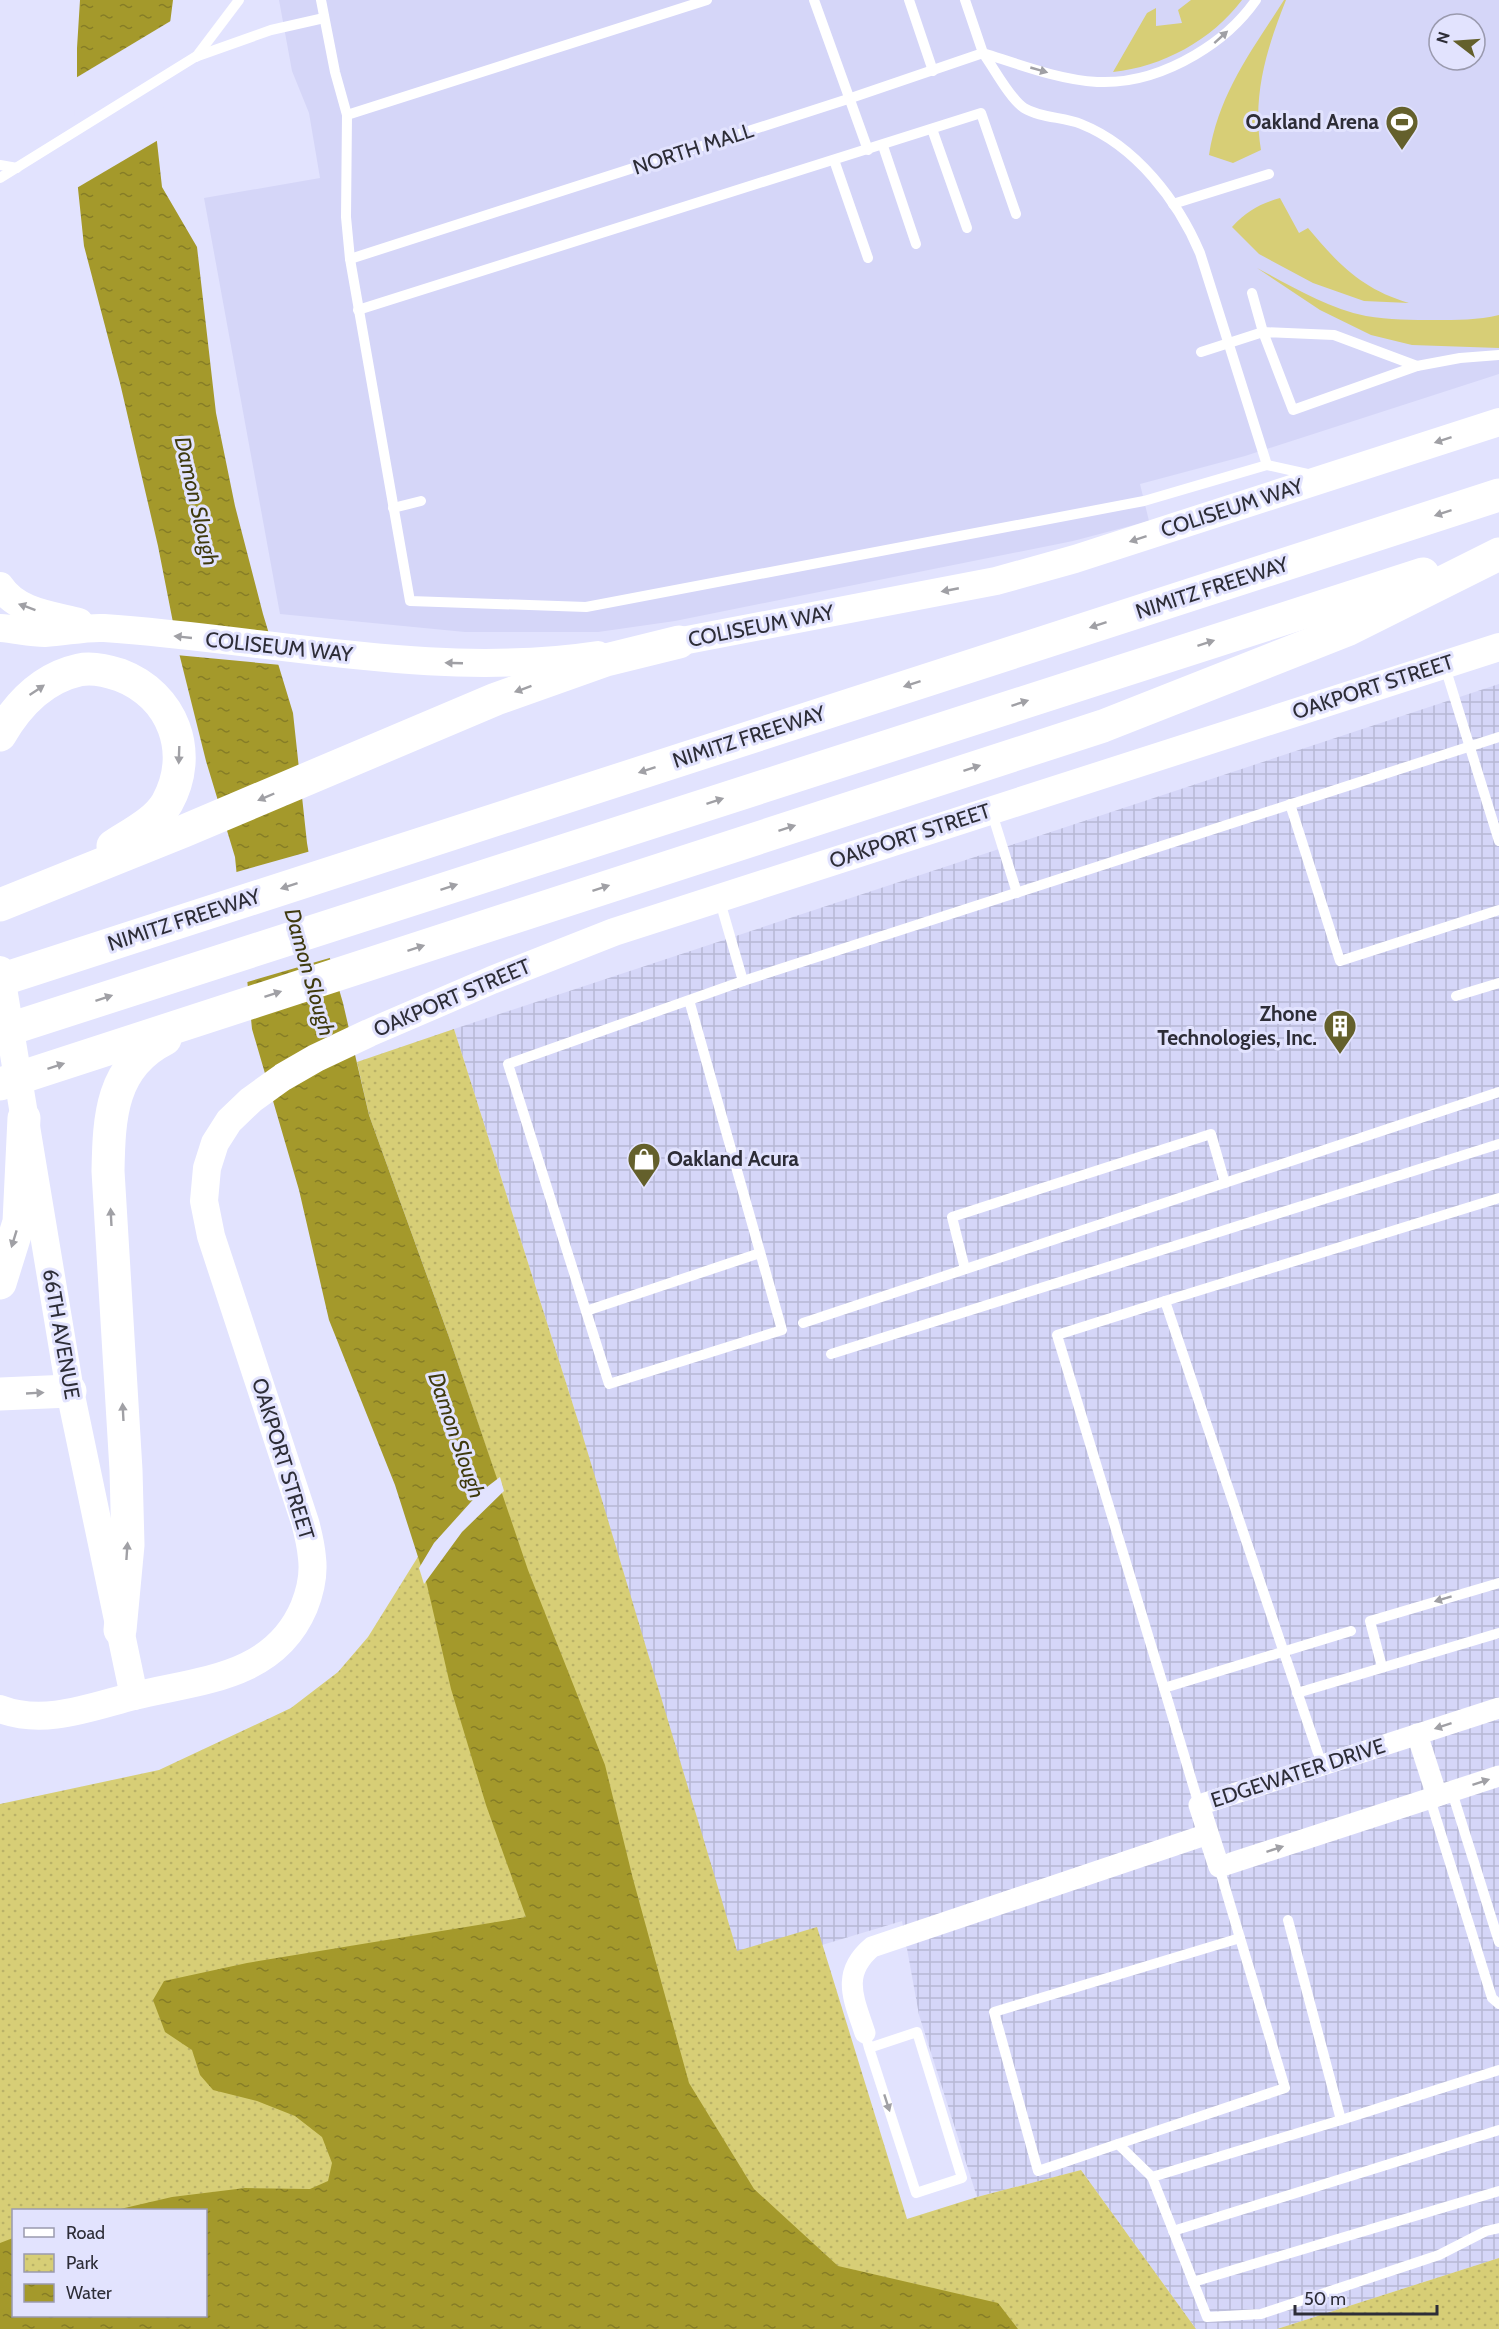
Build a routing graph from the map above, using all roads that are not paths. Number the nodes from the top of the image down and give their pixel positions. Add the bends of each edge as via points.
1 (239, 0) edge
2 (321, 0) edge
3 (706, 0) edge
4 (814, 0) edge
5 (909, 0) edge
6 (965, 0) edge
7 (1256, 0) edge
8 (324, 18) junction
9 (983, 53) junction
10 (191, 60) junction
11 (933, 71) junction
12 (848, 99) junction
13 (347, 115) junction
14 (932, 129) junction
15 (883, 146) junction
16 (868, 150) junction
17 (834, 160) junction
18 (0, 165) edge
19 (16, 168) junction
20 (1269, 174) dead end
21 (0, 178) edge
22 (1173, 204) junction
23 (1016, 214) dead end
24 (967, 228) dead end
25 (916, 244) dead end
26 (868, 258) dead end
27 (350, 259) junction
28 (1252, 293) dead end
29 (358, 310) junction
30 (1263, 332) junction
31 (1229, 342) junction
32 (1201, 352) dead end
33 (1499, 355) edge
34 (1417, 366) junction
35 (1499, 422) edge
36 (1267, 465) junction
37 (1327, 478) junction
38 (1499, 495) edge
39 (421, 501) dead end
40 (393, 508) junction
41 (1499, 552) edge
42 (0, 586) edge
43 (0, 628) edge
44 (102, 628) junction
45 (679, 642) junction
46 (1499, 646) edge
47 (1444, 664) junction
48 (0, 735) edge
49 (1499, 737) edge
50 (1470, 746) junction
51 (1290, 804) junction
52 (991, 810) junction
53 (1499, 841) edge
54 (52, 885) junction
55 (1017, 893) junction
56 (719, 898) junction
57 (0, 905) edge
58 (1499, 910) edge
59 (0, 970) edge
60 (0, 980) edge
61 (743, 981) junction
62 (1499, 983) edge
63 (1456, 996) dead end
64 (689, 1000) junction
65 (218, 1013) junction
66 (0, 1032) edge
67 (0, 1084) edge
68 (1499, 1092) edge
69 (24, 1118) junction
70 (1499, 1144) edge
71 (1225, 1183) junction
72 (1499, 1198) edge
73 (760, 1253) junction
74 (965, 1269) junction
75 (0, 1283) edge
76 (1165, 1301) junction
77 (586, 1311) junction
78 (803, 1323) dead end
79 (831, 1354) dead end
80 (70, 1391) junction
81 (0, 1395) edge
82 (1499, 1582) edge
83 (120, 1630) junction
84 (1352, 1631) dead end
85 (1499, 1634) edge
86 (1284, 1651) junction
87 (1382, 1667) junction
88 (1164, 1688) junction
89 (1297, 1693) junction
90 (134, 1696) junction
91 (1499, 1708) edge
92 (0, 1709) edge
93 (1418, 1734) junction
94 (1322, 1765) junction
95 (1499, 1776) edge
96 (1440, 1795) junction
97 (1199, 1805) junction
98 (1208, 1834) junction
99 (1219, 1867) junction
100 (1288, 1920) dead end
101 (1240, 1938) junction
102 (1499, 1942) edge
103 (1499, 2004) edge
104 (867, 2040) junction
105 (1499, 2070) edge
106 (1341, 2120) junction
107 (1499, 2130) edge
108 (1118, 2144) junction
109 (1152, 2177) junction
110 (1499, 2191) edge
111 (1499, 2228) edge
112 (1173, 2231) junction
113 (1193, 2282) junction

1 - 10 lane
2 - 8 lane
3 - 13 lane
4 - 12 lane
5 - 11 lane
6 - 9 lane
9 -> 7 lane via 1078,81 1110,83 1146,78 1214,44
8 - 10 lane via 271,30
8 - 13 lane
9 - 11 lane, NORTH MALL
9 - 22 lane via 1012,97 1025,109 1080,123 1103,134 1126,151
10 - 19 lane
11 - 12 lane, NORTH MALL
12 - 16 lane
12 - 27 lane, NORTH MALL
13 - 27 lane
14 - 15 lane
14 - 23 lane via 981,113
14 - 24 lane
15 - 16 lane
15 - 25 lane
16 - 17 lane
17 - 26 lane
17 - 29 lane
18 - 19 lane
19 - 21 lane
20 - 22 lane
22 - 31 lane via 1200,253
27 - 29 lane
28 - 30 lane
29 - 40 lane
30 - 31 lane
30 - 34 lane via 1334,336
30 - 34 lane via 1293,410
31 - 32 lane
31 - 36 lane
33 - 34 lane
35 -> 37 street, COLISEUM WAY
36 - 37 lane
36 - 40 lane via 1144,501 586,607 410,601
37 -> 45 street, COLISEUM WAY via 996,581
38 -> 60 highway, NIMITZ FREEWAY
39 - 40 lane
65 -> 41 highway via 1103,726 1347,630
66 -> 41 highway
44 -> 42 street via 20,606
43 - 44 street, COLISEUM WAY via 43,633
45 -> 44 street, COLISEUM WAY via 586,657 470,663 409,661
45 -> 54 highway via 606,660 496,699
46 - 47 street, OAKPORT STREET
47 - 50 lane
47 - 52 street, OAKPORT STREET
48 -> 54 highway via 27,697 52,680 81,669 108,671 134,680 157,698 172,721 180,748 177,779 166,805 146,825
49 - 50 lane
50 - 51 lane
50 - 53 lane
51 - 55 lane
51 - 58 lane via 1340,961
52 - 55 lane
52 - 56 street, OAKPORT STREET
54 - 57 highway
55 - 61 lane
56 - 61 lane
56 - 90 street, OAKPORT STREET via 550,956 369,1033 283,1077 230,1121 215,1143 207,1168 204,1201 211,1236 305,1522 313,1558 310,1591 298,1620 278,1648 250,1666
59 - 69 street, 66TH AVENUE
61 - 64 lane
62 - 63 lane
64 - 73 lane
64 - 77 lane via 508,1064
67 -> 65 highway
83 -> 65 highway via 128,1545 109,1128 116,1095 129,1067 148,1047
68 - 71 lane
69 -> 75 highway via 19,1222
69 - 80 street, 66TH AVENUE
70 - 79 lane
71 - 74 lane
71 - 74 lane via 1211,1134 952,1217
72 - 76 lane
73 - 77 lane
73 - 77 lane via 782,1330 609,1384
74 - 78 lane
76 - 86 lane
76 - 88 lane via 1057,1335
81 -> 80 highway
80 - 83 street, 66TH AVENUE
82 -> 87 lane via 1370,1621
83 - 90 street, 66TH AVENUE
84 - 86 lane
85 - 87 lane
86 - 88 lane
86 - 89 lane
87 - 89 lane
88 - 97 lane
89 - 94 lane
90 - 92 street, OAKPORT STREET via 73,1713 38,1716
91 -> 93 street, EDGEWATER DRIVE
93 - 94 street, EDGEWATER DRIVE
93 - 96 street
94 - 97 street, EDGEWATER DRIVE
96 -> 95 street
99 -> 96 street
96 - 102 lane
96 - 103 lane via 1492,1998
97 - 98 street, EDGEWATER DRIVE
98 - 99 street, EDGEWATER DRIVE
98 - 104 street via 872,1947 860,1957 853,1972 851,1992
99 - 101 lane
100 - 106 lane
101 - 108 lane via 1285,2088
101 - 108 lane via 994,2012 1038,2171
104 -> 104 lane via 916,2193 962,2178 917,2032
105 - 106 lane
106 - 109 lane
107 - 112 lane
108 - 109 lane
109 - 112 lane
110 - 113 lane
111 - 113 lane via 1439,2255 1261,2314 1207,2317
112 - 113 lane

